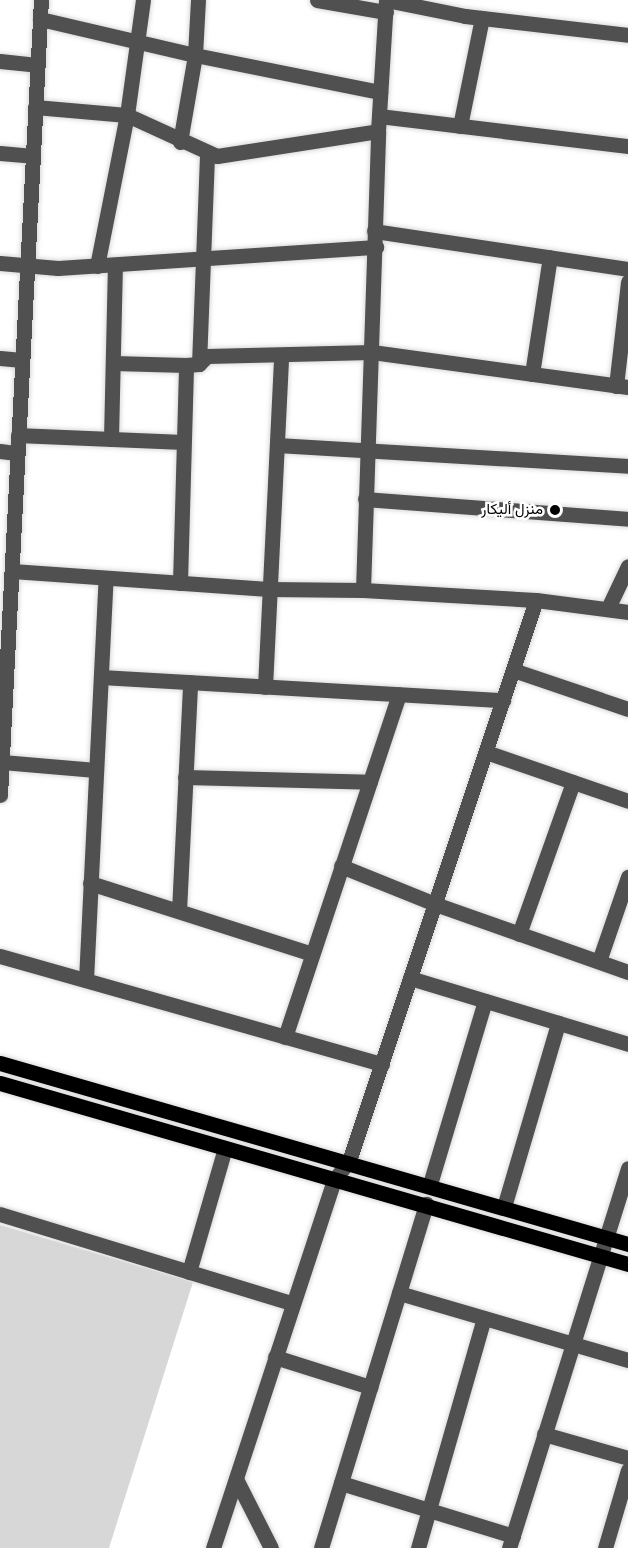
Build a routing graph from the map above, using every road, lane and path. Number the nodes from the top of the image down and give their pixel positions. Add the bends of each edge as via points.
1 (41, 0) edge
2 (143, 0) edge
3 (198, 0) edge
4 (317, 0) edge
5 (466, 0) edge
6 (386, 4) edge
7 (465, 16) junction
8 (482, 18) junction
9 (40, 19) junction
10 (628, 35) edge
11 (138, 42) junction
12 (195, 56) junction
13 (0, 61) edge
14 (37, 65) junction
15 (380, 92) junction
16 (35, 107) junction
17 (127, 115) junction
18 (378, 123) junction
19 (459, 126) junction
20 (180, 142) junction
21 (628, 146) edge
22 (0, 153) edge
23 (207, 154) junction
24 (33, 156) junction
25 (374, 231) junction
26 (376, 247) junction
27 (203, 257) junction
28 (550, 257) junction
29 (0, 263) edge
30 (27, 265) junction
31 (115, 265) junction
32 (97, 266) junction
33 (628, 268) edge
34 (628, 282) edge
35 (372, 352) junction
36 (281, 355) junction
37 (0, 358) edge
38 (22, 360) junction
39 (113, 363) junction
40 (192, 365) junction
41 (532, 374) junction
42 (622, 386) edge
43 (18, 435) junction
44 (111, 439) junction
45 (182, 442) junction
46 (277, 445) junction
47 (366, 450) junction
48 (0, 451) edge
49 (18, 453) junction
50 (628, 466) edge
51 (365, 499) junction
52 (628, 519) edge
53 (6, 545) edge
54 (628, 566) edge
55 (12, 571) junction
56 (106, 578) junction
57 (180, 583) junction
58 (268, 589) junction
59 (363, 590) junction
60 (536, 600) junction
61 (609, 606) junction
62 (628, 612) edge
63 (4, 636) edge
64 (513, 670) junction
65 (101, 677) junction
66 (190, 682) junction
67 (265, 687) junction
68 (399, 694) junction
69 (503, 700) junction
70 (628, 709) edge
71 (2, 729) edge
72 (486, 752) junction
73 (2, 762) junction
74 (96, 770) junction
75 (185, 777) junction
76 (370, 782) junction
77 (573, 782) junction
78 (0, 795) edge
79 (628, 801) edge
80 (341, 866) junction
81 (628, 877) edge
82 (90, 883) junction
83 (435, 904) junction
84 (179, 911) junction
85 (519, 934) junction
86 (312, 954) junction
87 (0, 956) edge
88 (599, 962) junction
89 (628, 972) edge
90 (410, 978) junction
91 (86, 980) junction
92 (485, 1001) junction
93 (558, 1023) junction
94 (285, 1036) junction
95 (628, 1044) edge
96 (0, 1063) edge
97 (382, 1064) junction
98 (0, 1083) edge
99 (225, 1148) junction
100 (349, 1161) junction
101 (628, 1168) edge
102 (334, 1180) junction
103 (430, 1184) junction
104 (426, 1204) junction
105 (504, 1207) junction
106 (0, 1214) edge
107 (604, 1238) junction
108 (628, 1244) edge
109 (598, 1256) junction
110 (628, 1264) edge
111 (189, 1272) junction
112 (399, 1293) junction
113 (292, 1303) junction
114 (484, 1318) junction
115 (572, 1344) junction
116 (275, 1357) junction
117 (628, 1360) edge
118 (370, 1387) junction
119 (544, 1434) junction
120 (628, 1458) edge
121 (628, 1470) edge
122 (236, 1479) junction
123 (341, 1483) junction
124 (429, 1510) junction
125 (511, 1542) edge
126 (213, 1548) edge
127 (271, 1548) edge
128 (321, 1548) edge
129 (418, 1548) edge
130 (605, 1548) edge

1 - 9 street
2 - 11 street
3 - 12 street
4 - 6 street
5 - 7 street
6 - 7 street
6 - 15 street
7 - 8 street
8 - 10 street
8 - 19 street
9 - 11 street
9 - 14 street
11 - 12 street
11 - 17 street
12 - 15 street
12 - 20 street
13 - 14 street
14 - 16 street
15 - 18 street
16 - 17 street
16 - 24 street
17 - 20 street
17 - 32 street
18 - 19 street
18 - 23 street via 217,156
18 - 25 street
19 - 21 street
20 - 23 street
22 - 24 street
23 - 27 street
24 - 30 street
25 - 26 street
25 - 28 street
26 - 27 street
26 - 35 street
27 - 31 street
27 - 40 street
28 - 33 street
28 - 41 street
29 - 30 street
30 - 32 street
30 - 38 street
31 - 32 street
31 - 39 street
34 - 42 street
35 - 36 street
35 - 41 street
35 - 47 street
36 - 40 street via 207,356
36 - 46 street
37 - 38 street
38 - 43 street
39 - 40 street
39 - 44 street
40 - 45 street
41 - 42 street
43 - 44 street
43 - 49 street
44 - 45 street
45 - 57 street
46 - 47 street
46 - 58 street
47 - 50 street
47 - 51 street
48 - 49 street
49 - 53 street
51 - 52 street
51 - 59 street
53 - 55 street
54 - 61 street
55 - 56 street
55 - 63 street
56 - 57 street
56 - 65 street
57 - 58 street
58 - 59 street
58 - 67 street
59 - 60 street
60 - 61 street
60 - 64 street
61 - 62 street
63 - 71 street
64 - 69 street
64 - 70 street
65 - 66 street
65 - 74 street
66 - 67 street
66 - 75 street
67 - 68 street
68 - 69 street
68 - 76 street
69 - 72 street
71 - 73 street
72 - 77 street
72 - 83 street
73 - 74 street
73 - 78 street
74 - 82 street
75 - 76 street
75 - 84 street
76 - 80 street
77 - 79 street
77 - 85 street
80 - 83 street
80 - 86 street
81 - 88 street
82 - 84 street
82 - 91 street
83 - 85 street
83 - 90 street
84 - 86 street
85 - 88 street
86 - 94 street
87 - 91 street
88 - 89 street
90 - 92 street
90 - 97 street
91 - 94 street
92 - 93 street
92 - 103 street
93 - 95 street
93 - 105 street
94 - 97 street
96 - 100 main road
97 - 100 street
98 - 99 main road
99 - 102 main road
99 - 111 street
100 - 102 street
100 - 103 main road
101 - 107 street
102 - 104 main road
102 - 113 street
103 - 105 main road
104 - 109 main road
104 - 112 street
105 - 107 main road
106 - 111 street
107 - 108 main road
107 - 109 street
109 - 110 main road
109 - 115 street
111 - 113 street
112 - 114 street
112 - 118 street
113 - 116 street
114 - 115 street
114 - 124 street
115 - 117 street
115 - 119 street
116 - 118 street
116 - 122 street
118 - 123 street
119 - 120 street
119 - 125 street
121 - 130 street
122 - 126 street
122 - 127 street
123 - 124 street
123 - 128 street
124 - 125 street
124 - 129 street

